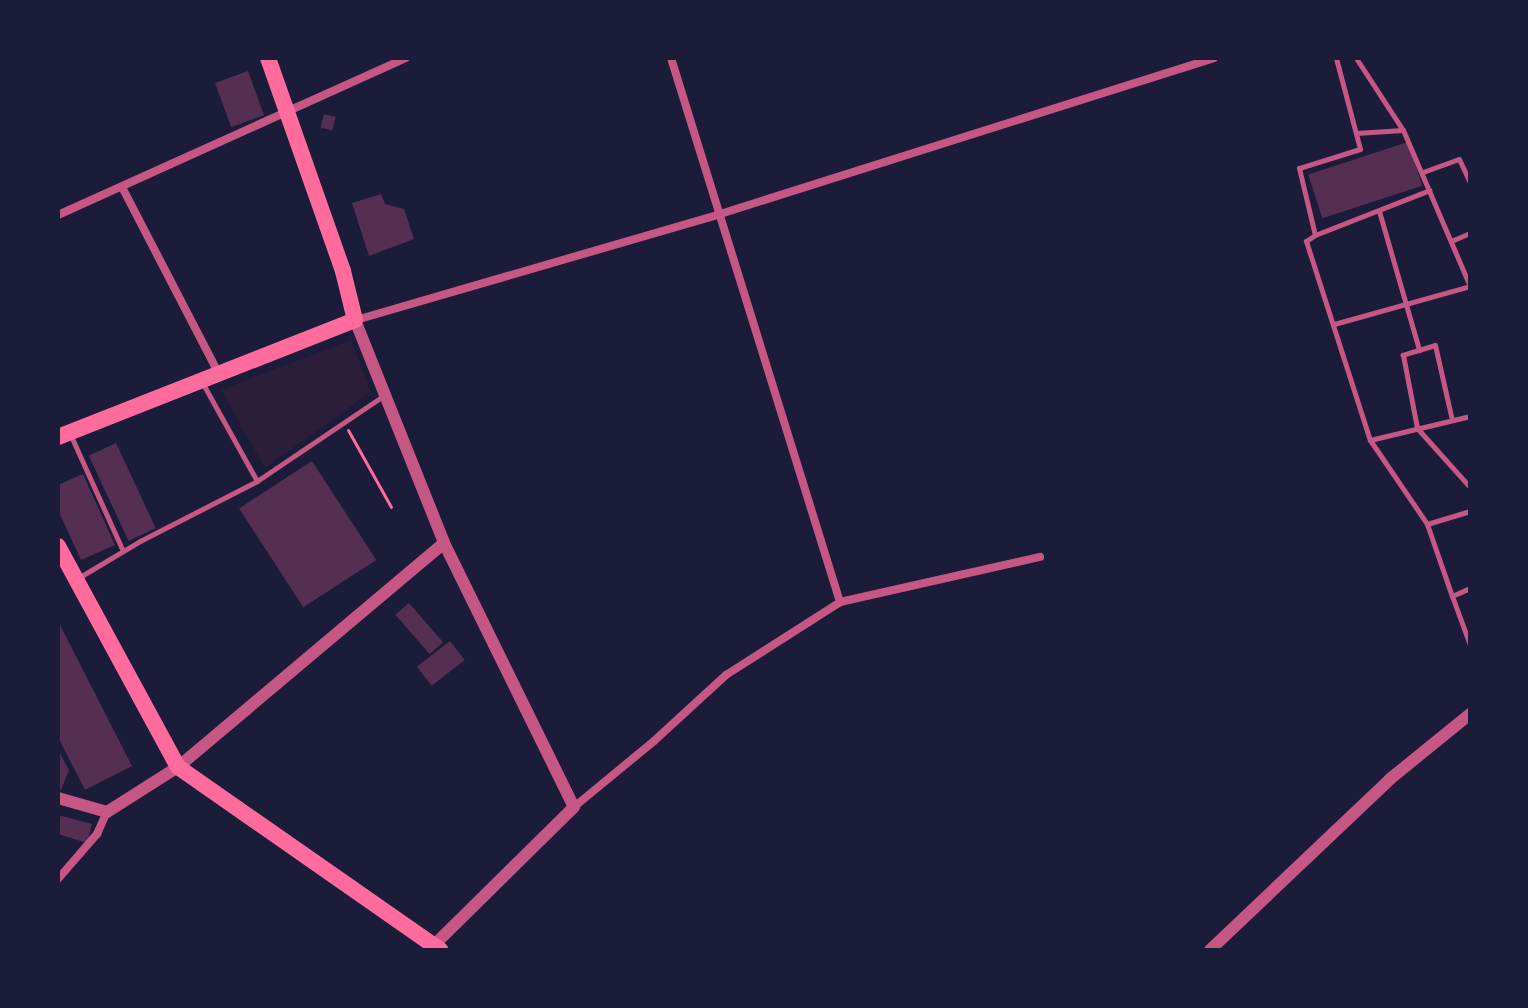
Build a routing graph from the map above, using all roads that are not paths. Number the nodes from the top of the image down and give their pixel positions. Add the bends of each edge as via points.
1 (268, 58) edge
2 (406, 58) edge
3 (671, 58) edge
4 (1214, 58) edge
5 (1336, 58) edge
6 (1356, 58) edge
7 (1185, 63) edge
8 (285, 109) junction
9 (1403, 130) junction
10 (1356, 133) junction
11 (1423, 172) junction
12 (1470, 183) edge
13 (122, 187) junction
14 (1430, 190) junction
15 (1379, 211) junction
16 (58, 215) edge
17 (717, 215) junction
18 (1470, 233) edge
19 (1315, 235) junction
20 (1451, 241) junction
21 (1470, 286) edge
22 (1407, 304) junction
23 (355, 320) junction
24 (1334, 324) junction
25 (1419, 350) junction
26 (219, 374) junction
27 (200, 380) junction
28 (383, 396) junction
29 (1470, 416) edge
30 (1452, 420) junction
31 (1417, 428) junction
32 (64, 435) edge
33 (1370, 440) junction
34 (257, 481) junction
35 (1470, 487) edge
36 (1470, 511) edge
37 (1427, 524) junction
38 (444, 543) junction
39 (58, 546) edge
40 (123, 551) junction
41 (1040, 557) dead end
42 (74, 580) junction
43 (1470, 588) edge
44 (1452, 596) junction
45 (840, 602) junction
46 (1470, 645) edge
47 (1470, 714) edge
48 (178, 767) junction
49 (58, 798) edge
50 (574, 807) junction
51 (107, 812) junction
52 (60, 876) edge
53 (438, 947) edge
54 (1210, 950) edge

1 - 8 main road
2 - 8 street
3 - 17 street
4 - 7 street
5 - 10 lane
6 - 9 lane
7 - 17 street
8 - 13 street
8 - 23 main road via 343,271
9 - 10 lane
9 - 11 lane
10 - 19 lane via 1360,149 1299,168
11 - 12 lane via 1459,159
11 - 14 lane
13 - 16 street
13 - 26 street
14 - 15 lane
14 - 20 lane
15 - 19 lane
15 - 22 lane
17 - 23 street
17 - 45 street
18 - 20 lane
19 - 24 lane via 1306,241
20 - 21 lane
21 - 22 lane
22 - 24 lane
22 - 25 lane
23 - 26 main road
23 - 28 street
24 - 33 lane
25 - 30 lane via 1435,345
25 - 31 lane via 1403,355
26 - 27 main road
27 - 32 main road
27 - 34 lane
28 - 34 lane
28 - 38 street
29 - 30 lane
30 - 31 lane
31 - 33 lane
31 - 35 lane
32 - 40 lane
33 - 37 lane
34 - 40 lane
36 - 37 lane
37 - 44 lane
38 - 48 street
38 - 50 street
39 - 42 main road
40 - 42 lane
41 - 45 street
42 - 48 main road
43 - 44 lane
44 - 46 lane
45 - 50 street via 726,675
47 - 54 street via 1390,779
48 - 51 street
48 - 53 main road
49 - 51 street
50 - 53 street
51 - 52 street via 97,834

